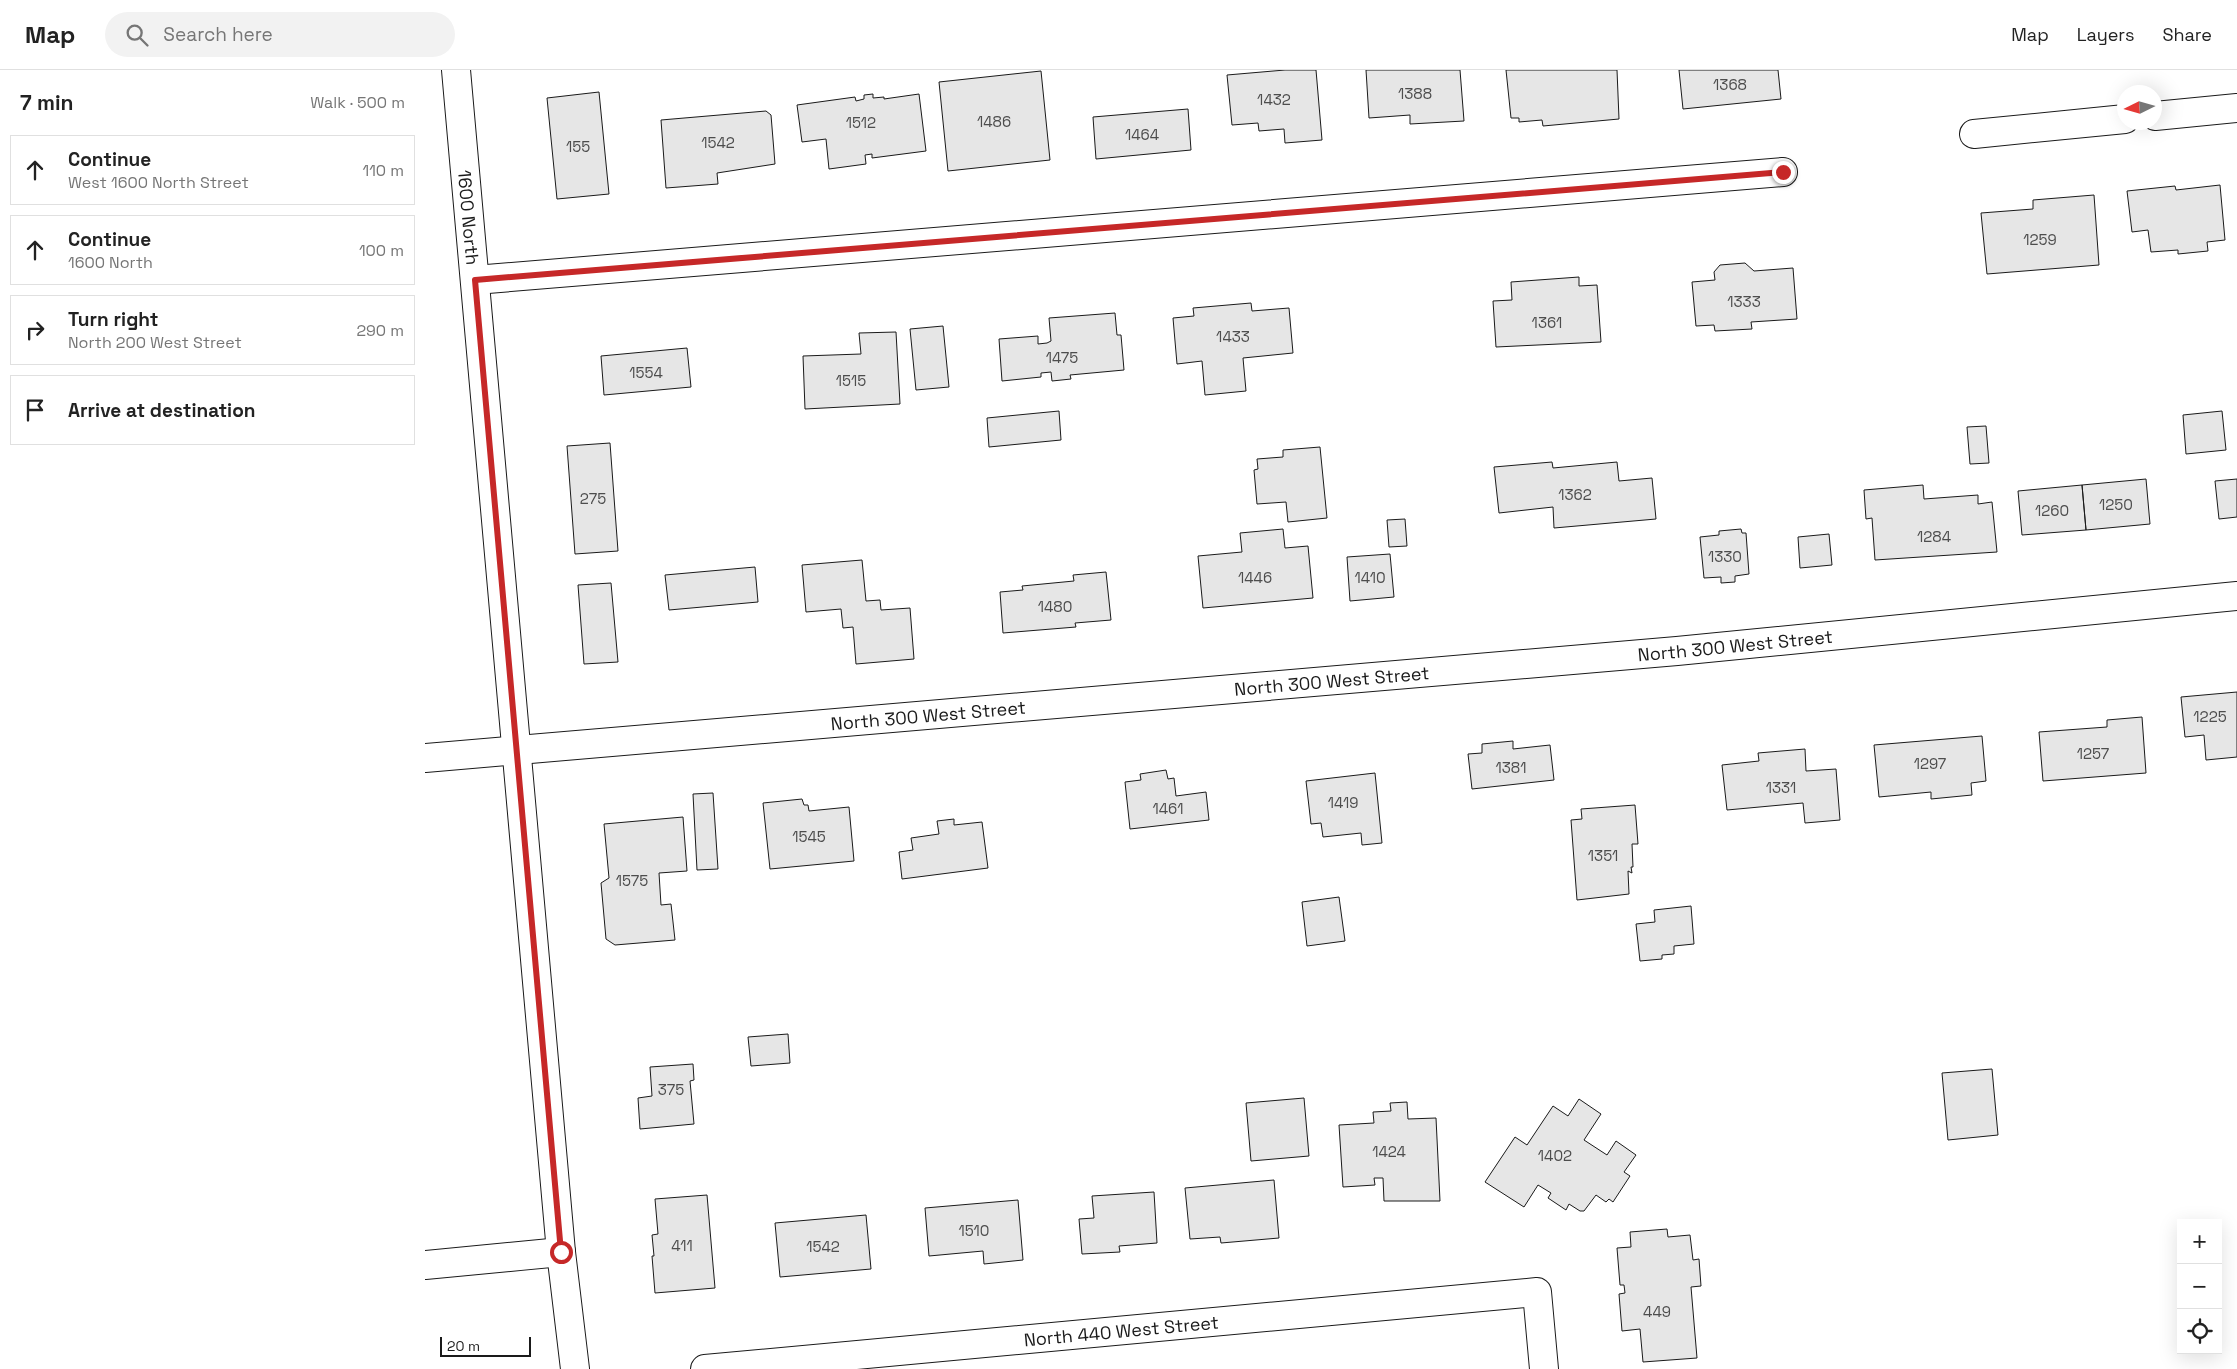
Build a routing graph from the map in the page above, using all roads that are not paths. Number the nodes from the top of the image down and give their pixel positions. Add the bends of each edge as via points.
1 (456, 70) edge
2 (2237, 108) edge
3 (2162, 115) edge
4 (2117, 120) edge
5 (1974, 134) dead end
6 (1783, 172) dead end
7 (475, 280) junction
8 (2237, 596) edge
9 (517, 751) junction
10 (425, 758) edge
11 (561, 1252) junction
12 (425, 1264) edge
13 (575, 1369) edge
14 (705, 1369) edge
15 (1544, 1369) edge

1 - 7 street, 1600 North
2 - 3 street
4 - 5 street
6 - 7 street
7 - 9 street, 1600 North
8 - 9 street, North 300 West Street via 1687,650
9 - 10 street, North 300 West Street
9 - 11 street, 1600 North
11 - 12 street
11 - 13 street, 1600 North
14 - 15 street, North 440 West Street via 1537,1292

